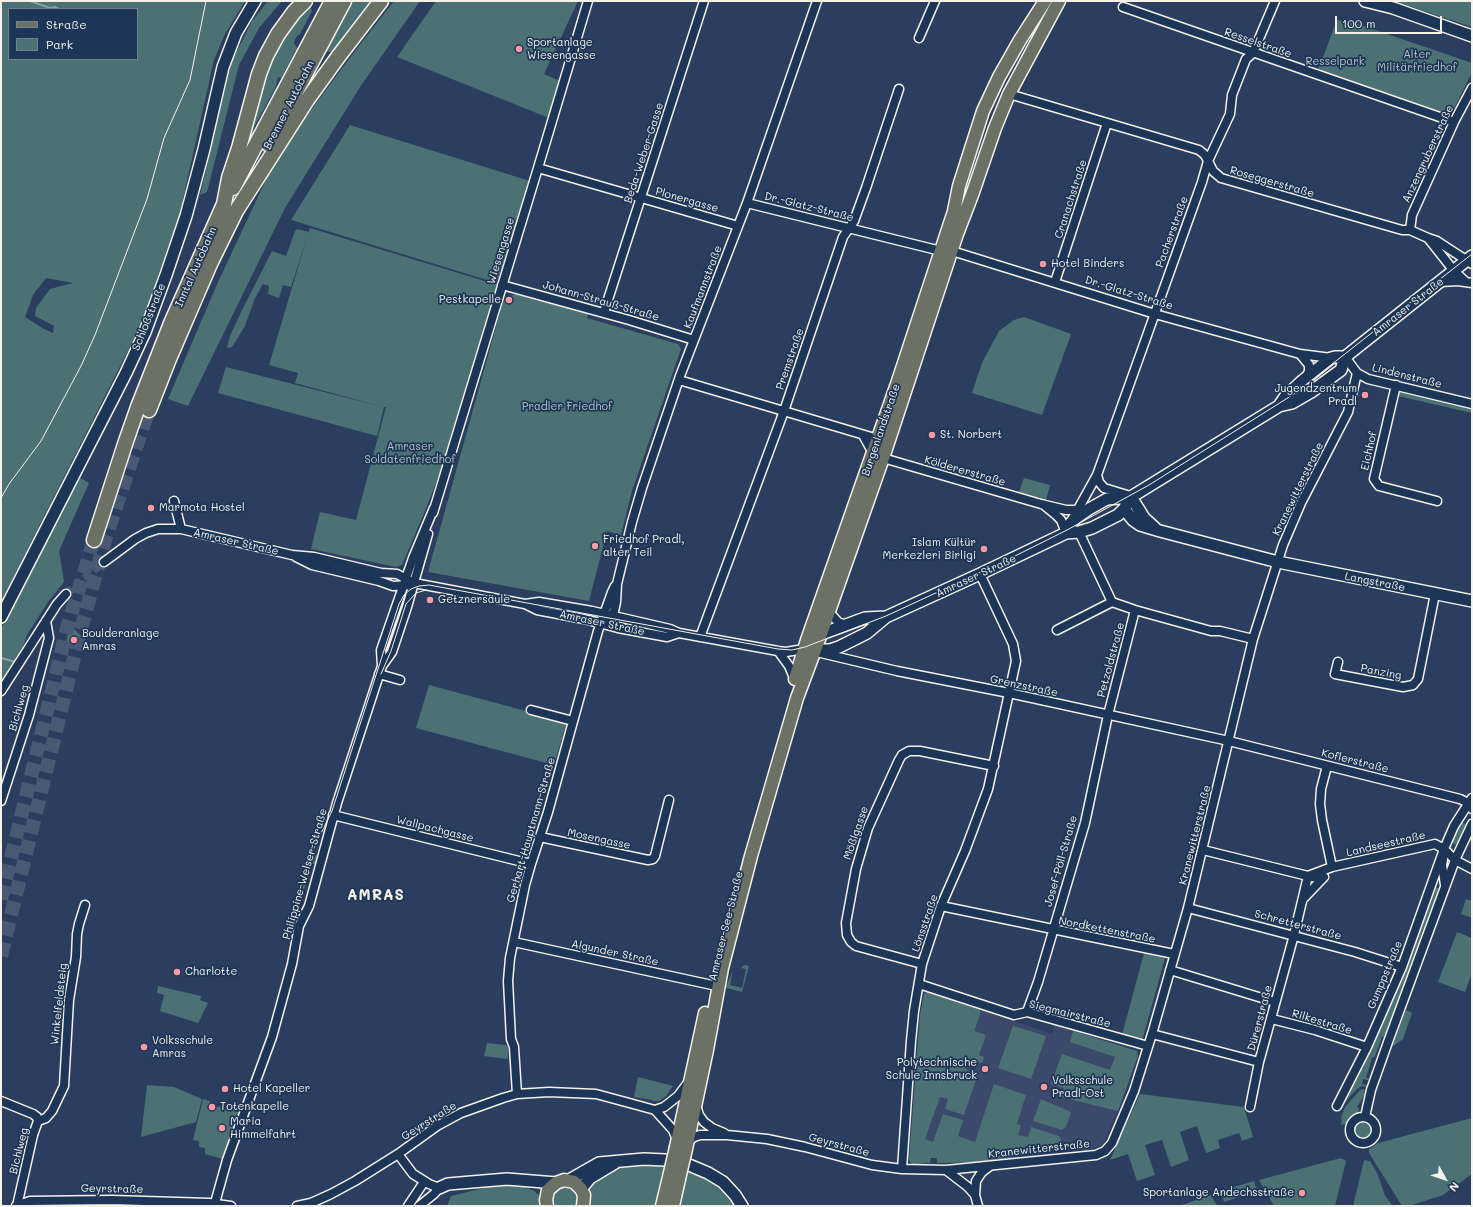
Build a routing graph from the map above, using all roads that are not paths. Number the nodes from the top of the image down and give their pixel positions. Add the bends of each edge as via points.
1 (255, 1) edge
2 (305, 1) edge
3 (332, 1) edge
4 (344, 1) edge
5 (381, 1) edge
6 (588, 1) edge
7 (704, 1) edge
8 (817, 1) edge
9 (935, 1) edge
10 (1045, 1) edge
11 (1059, 1) edge
12 (1275, 1) edge
13 (1365, 1) edge
14 (1122, 8) dead end
15 (1034, 32) tunnel mouth
16 (1472, 36) edge
17 (919, 38) dead end
18 (1253, 53) junction
19 (1472, 88) edge
20 (899, 89) dead end
21 (1009, 94) junction
22 (1454, 122) junction
23 (1107, 123) junction
24 (1208, 161) junction
25 (538, 168) junction
26 (971, 175) junction
27 (640, 199) junction
28 (747, 203) junction
29 (224, 204) junction
30 (954, 210) junction
31 (236, 211) junction
32 (738, 226) junction
33 (849, 228) junction
34 (1410, 230) junction
35 (957, 234) junction
36 (1428, 238) junction
37 (947, 251) junction
38 (1470, 260) edge
39 (1454, 271) junction
40 (1055, 282) junction
41 (1440, 282) junction
42 (1469, 283) edge
43 (502, 285) junction
44 (604, 312) junction
45 (1155, 314) junction
46 (694, 340) junction
47 (1300, 354) junction
48 (1344, 357) junction
49 (1331, 358) junction
50 (1357, 373) junction
51 (1306, 378) junction
52 (679, 380) junction
53 (1396, 385) junction
54 (1472, 404) edge
55 (1279, 406) junction
56 (149, 410) tunnel mouth
57 (784, 411) junction
58 (862, 435) junction
59 (878, 439) junction
60 (878, 456) junction
61 (1097, 475) junction
62 (1131, 497) junction
63 (174, 501) dead end
64 (1437, 501) dead end
65 (1040, 504) junction
66 (434, 508) junction
67 (1089, 509) junction
68 (1124, 509) junction
69 (1077, 510) junction
70 (1068, 528) junction
71 (181, 529) junction
72 (1159, 531) junction
73 (1079, 532) junction
74 (94, 540) tunnel mouth
75 (292, 555) junction
76 (104, 562) tunnel mouth
77 (1278, 562) junction
78 (980, 574) junction
79 (405, 582) junction
80 (414, 583) junction
81 (617, 584) junction
82 (66, 594) tunnel mouth
83 (1435, 594) junction
84 (1472, 601) edge
85 (1112, 602) junction
86 (525, 604) junction
87 (1136, 610) junction
88 (829, 612) junction
89 (604, 614) junction
90 (613, 616) junction
91 (1, 617) edge
92 (886, 617) junction
93 (46, 621) junction
94 (601, 623) junction
95 (845, 625) junction
96 (1057, 630) dead end
97 (679, 633) junction
98 (821, 634) junction
99 (700, 637) junction
100 (1253, 639) junction
101 (809, 647) junction
102 (778, 651) junction
103 (1338, 662) dead end
104 (380, 670) junction
105 (400, 680) dead end
106 (795, 680) junction
107 (1, 692) edge
108 (1009, 693) junction
109 (531, 710) dead end
110 (1108, 715) junction
111 (573, 721) junction
112 (1230, 741) junction
113 (994, 766) junction
114 (1327, 766) junction
115 (669, 800) dead end
116 (1, 801) edge
117 (1471, 803) edge
118 (333, 815) junction
119 (1472, 824) edge
120 (540, 837) junction
121 (1444, 849) junction
122 (1203, 850) junction
123 (1455, 860) junction
124 (531, 864) junction
125 (1332, 867) junction
126 (1472, 869) edge
127 (1308, 876) junction
128 (1322, 879) junction
129 (1446, 886) junction
130 (1302, 900) junction
131 (85, 905) dead end
132 (942, 906) junction
133 (1188, 908) junction
134 (1053, 930) junction
135 (1294, 935) junction
136 (514, 942) junction
137 (1174, 954) junction
138 (922, 964) junction
139 (1402, 967) junction
140 (1170, 970) junction
141 (918, 984) junction
142 (712, 986) junction
143 (1275, 1002) junction
144 (1027, 1012) junction
145 (1272, 1019) junction
146 (1152, 1034) junction
147 (1148, 1046) junction
148 (1366, 1047) junction
149 (1259, 1062) junction
150 (691, 1076) junction
151 (517, 1094) junction
152 (1, 1101) edge
153 (696, 1104) junction
154 (1337, 1106) dead end
155 (1250, 1107) dead end
156 (655, 1110) junction
157 (1364, 1117) dead end
158 (38, 1121) junction
159 (727, 1134) junction
160 (681, 1144) junction
161 (398, 1154) junction
162 (617, 1162) junction
163 (991, 1166) junction
164 (902, 1169) junction
165 (946, 1170) junction
166 (674, 1178) junction
167 (526, 1179) junction
168 (569, 1180) junction
169 (424, 1182) junction
170 (556, 1183) junction
171 (439, 1188) junction
172 (581, 1189) junction
173 (975, 1195) junction
174 (547, 1201) edge
175 (215, 1203) junction
176 (17, 1206) edge
177 (231, 1206) edge
178 (297, 1206) edge
179 (408, 1206) edge
180 (419, 1206) edge
181 (583, 1206) edge
182 (662, 1206) edge
183 (673, 1206) edge
184 (742, 1206) edge
185 (978, 1206) edge

1 - 91 street, Schloßstraße via 236,33 223,67 186,216 145,332
2 - 29 highway, Inntal Autobahn via 278,34 263,62 229,178
3 - 29 highway, Brenner Autobahn
4 - 31 highway, Brenner Autobahn via 297,88
5 - 31 highway, Inntal Autobahn via 307,100
6 - 25 street, Wiesengasse
7 - 27 street, Beda-Weber-Gasse
8 - 28 street, Kaufmannstraße
9 - 17 street
10 - 30 main road via 1002,71 983,111
11 - 21 main road
12 - 18 street, Pacherstraße
13 - 16 street via 1393,8
14 - 18 street, Resselstraße
15 - 26 main road via 1004,85
18 - 22 street, Resselstraße
18 - 24 street, Pacherstraße via 1246,59 1232,95 1230,114
19 - 22 street, Anzengruberstraße
20 - 33 street, Premstraße via 866,188
21 - 23 street, Roseggerstraße
21 - 35 main road
22 - 34 street, Anzengruberstraße via 1412,215
23 - 24 street, Roseggerstraße via 1199,150
23 - 40 street, Cranachstraße
24 - 34 street, Roseggerstraße via 1213,171 1221,178 1402,230
24 - 45 street, Pacherstraße
25 - 27 street, Plonergasse
25 - 43 street, Wiesengasse
26 - 30 main road
26 - 35 main road
27 - 32 street, Plonergasse
27 - 44 street, Beda-Weber-Gasse
28 - 32 street, Kaufmannstraße
28 - 33 street, Dr.-Glatz-Straße
29 - 74 highway, Inntal Autobahn via 149,378
30 - 37 main road, Burgenlandstraße
31 - 56 highway, Inntal Autobahn via 210,264
32 - 46 street, Kaufmannstraße
33 - 37 street, Dr.-Glatz-Straße
33 - 57 street, Premstraße via 843,237
34 - 36 street, Roseggerstraße
35 - 37 main road, Burgenlandstraße
36 - 38 street, Roseggerstraße
36 - 39 street, Roseggerstraße
37 - 40 street, Dr.-Glatz-Straße
37 - 59 main road, Burgenlandstraße
37 - 60 main road, Burgenlandstraße via 946,269
38 - 39 street, Amraser Straße
39 - 41 street, Amraser Straße
39 - 42 street, Roseggerstraße
40 - 45 street, Dr.-Glatz-Straße
41 - 42 street
41 - 48 street, Amraser Straße
43 - 44 street, Johann-Strauß-Straße
43 - 66 street, Wiesengasse
44 - 46 street, Johann-Strauß-Straße
45 - 47 street, Dr.-Glatz-Straße
45 - 61 street, Pacherstraße
46 - 52 street, Kaufmannstraße
47 - 49 street, Dr.-Glatz-Straße
47 - 51 street via 1309,365
48 - 49 street
48 - 50 street, Lindenstraße
48 - 55 street, Amraser Straße via 1341,370 1311,392 1292,403
49 - 51 street, Amraser Straße
50 - 53 street, Lindenstraße via 1368,379
50 - 77 street, Kranewitterstraße via 1348,412 1301,503
51 - 55 street, Amraser Straße
52 - 57 street
52 - 81 street, Kaufmannstraße via 634,514
53 - 54 street, Lindenstraße
53 - 64 street, Eichhof via 1374,479 1380,486
55 - 62 street, Amraser Straße
57 - 58 street
57 - 99 street, Premstraße
58 - 59 street
58 - 60 street
59 - 60 main road, Burgenlandstraße
60 - 65 street, Köldererstraße
60 - 88 main road, Burgenlandstraße
60 - 101 main road, Burgenlandstraße
61 - 62 street via 1104,488
61 - 69 street, Pacherstraße
62 - 67 street, Amraser Straße via 1107,499
62 - 68 street, Amraser Straße
62 - 72 street via 1144,518
63 - 71 street
65 - 69 street, Köldererstraße
65 - 70 street, Köldererstraße via 1056,515
66 - 79 street, Wiesengasse
66 - 80 street, Wiesengasse
67 - 69 street, Köldererstraße
67 - 70 street, Amraser Straße via 1080,514
68 - 72 street, Langstraße via 1140,525
68 - 73 street, Amraser Straße via 1098,526
69 - 70 street, Pacherstraße
70 - 73 street, Amraser Straße
70 - 78 street, Amraser Straße
71 - 75 street, Amraser Straße
71 - 76 street, Amraser Straße via 158,529 146,533
72 - 77 street, Langstraße
73 - 85 street
75 - 79 street, Amraser Straße via 397,574
75 - 79 street, Amraser Straße via 312,565 393,586
77 - 83 street, Langstraße
77 - 100 street, Kranewitterstraße
78 - 92 street, Amraser Straße
78 - 108 street, Lönsstraße via 1015,649 1016,661
79 - 80 street, Amraser Straße
79 - 104 street, Philippine-Welser-Straße via 382,650
80 - 86 street, Amraser Straße
80 - 104 street, Philippine-Welser-Straße via 392,652
81 - 89 street, Kaufmannstraße
81 - 90 street, Kaufmannstraße
82 - 93 street
83 - 84 street, Langstraße
83 - 103 street, Panzing via 1415,684 1403,687 1335,674
85 - 87 street
85 - 96 street
86 - 89 street, Amraser Straße via 539,602
86 - 94 street, Amraser Straße via 537,610
87 - 100 street via 1211,631
87 - 110 street, Petzoldstraße
88 - 95 street via 838,622
88 - 98 main road, Burgenlandstraße
89 - 90 street, Amraser Straße
89 - 94 street, Kaufmannstraße
90 - 94 street
90 - 97 street, Amraser Straße
92 - 95 street, Amraser Straße via 865,618
92 - 101 street, Amraser Straße via 866,633 830,650
93 - 107 street
93 - 116 street, Bichlweg via 49,638 29,715
94 - 97 street, Amraser Straße via 666,637
94 - 111 street, Gerhart-Hauptmann-Straße
95 - 98 street, Amraser Straße
97 - 99 street, Amraser Straße
98 - 101 main road, Burgenlandstraße
99 - 102 street, Amraser Straße
100 - 112 street, Kranewitterstraße
101 - 102 street, Amraser Straße
101 - 106 main road, Amraser-See-Straße
101 - 108 street, Grenzstraße via 876,666
101 - 153 main road, Amraser-See-Straße via 797,698 738,903 717,988
102 - 106 street
104 - 105 street
104 - 118 street, Philippine-Welser-Straße
106 - 142 main road, Amraser-See-Straße via 721,941
108 - 110 street, Grenzstraße
108 - 113 street, Lönsstraße
109 - 111 street
110 - 112 street, Grenzstraße
110 - 134 street, Josef-Pöll-Straße via 1084,823
111 - 120 street, Gerhart-Hauptmann-Straße
112 - 114 street, Koflerstraße
112 - 122 street, Kranewitterstraße
113 - 132 street, Lönsstraße via 981,809
113 - 138 street, Mößlgasse via 920,751 908,751 899,760 868,828 856,869 846,923 847,935 856,946
114 - 117 street, Koflerstraße
114 - 125 street via 1320,804
115 - 120 street, Mosengasse via 653,859
117 - 121 street, Gumppstraße via 1456,822
118 - 124 street, Wallpachgasse
118 - 175 street, Philippine-Welser-Straße via 309,906 300,926 272,1037
119 - 123 street
120 - 124 street, Gerhart-Hauptmann-Straße
121 - 123 street
121 - 125 street, Landseestraße via 1435,844
121 - 129 street, Gumppstraße via 1442,865
121 - 139 street, Gumppstraße
122 - 127 street
122 - 133 street, Kranewitterstraße
123 - 126 street
123 - 129 street
124 - 136 street, Gerhart-Hauptmann-Straße
125 - 127 street, Landseestraße
125 - 128 street
127 - 128 street
127 - 130 street
128 - 130 street
129 - 157 street via 1388,1042
130 - 135 street
131 - 158 street, Winkelfeldsteig via 77,934 66,1025 64,1086 52,1111 46,1118
132 - 134 street, Nordkettenstraße
132 - 138 street, Lönsstraße
133 - 135 street, Schretterstraße
133 - 137 street, Kranewitterstraße
134 - 137 street, Nordkettenstraße
134 - 144 street, Josef-Pöll-Straße
135 - 139 street, Schretterstraße
135 - 143 street, Dürerstraße
136 - 142 street, Algunder Straße
136 - 151 street, Gerhart-Hauptmann-Straße via 508,981
137 - 140 street, Kranewitterstraße
138 - 141 street, Lönsstraße
139 - 148 street, Gumppstraße
140 - 143 street
140 - 146 street, Kranewitterstraße
141 - 144 street, Siegmairstraße via 1014,1015
141 - 164 street, Lönsstraße
142 - 150 main road, Amraser-See-Straße
143 - 145 street, Dürerstraße
144 - 147 street, Siegmairstraße
145 - 148 street, Rilkestraße
145 - 149 street, Dürerstraße
146 - 147 street, Kranewitterstraße
146 - 149 street
147 - 163 street, Kranewitterstraße via 1134,1091 1112,1143 1105,1151 1096,1155
148 - 154 street, Gumppstraße
149 - 155 street, Dürerstraße
150 - 156 street via 678,1096 664,1107
150 - 160 main road, Amraser-See-Straße
151 - 156 street, Geyrstraße via 596,1094
151 - 161 street, Geyrstraße via 461,1113 437,1126
152 - 158 street, Bichlweg via 33,1114
153 - 159 street, Geyrstraße via 704,1122
153 - 160 main road, Amraser-See-Straße
156 - 160 street via 673,1130
158 - 176 street, Bichlweg
159 - 160 street, Geyrstraße via 700,1134
159 - 164 street, Geyrstraße via 767,1139 864,1164
160 - 166 main road, Amraser-See-Straße, bridge
161 - 169 street via 413,1174
161 - 178 street, Geyrstraße via 331,1194
162 - 168 street via 599,1163
162 - 172 street via 590,1178
162 - 184 street via 665,1160 695,1167 723,1182
163 - 165 street, Kranewitterstraße
163 - 173 street via 982,1172 976,1181
164 - 165 street, Geyrstraße
165 - 173 street
166 - 182 main road, Amraser-See-Straße
166 - 183 main road, Amraser-See-Straße
167 - 170 street
167 - 171 street via 448,1184
167 - 174 street
168 - 170 main road
168 - 172 main road
169 - 171 street
169 - 179 street
170 - 174 main road via 551,1186
171 - 180 street
172 - 181 main road via 584,1195
173 - 185 street
175 - 176 street, Geyrstraße via 71,1200 30,1201
175 - 177 street, Geyrstraße

